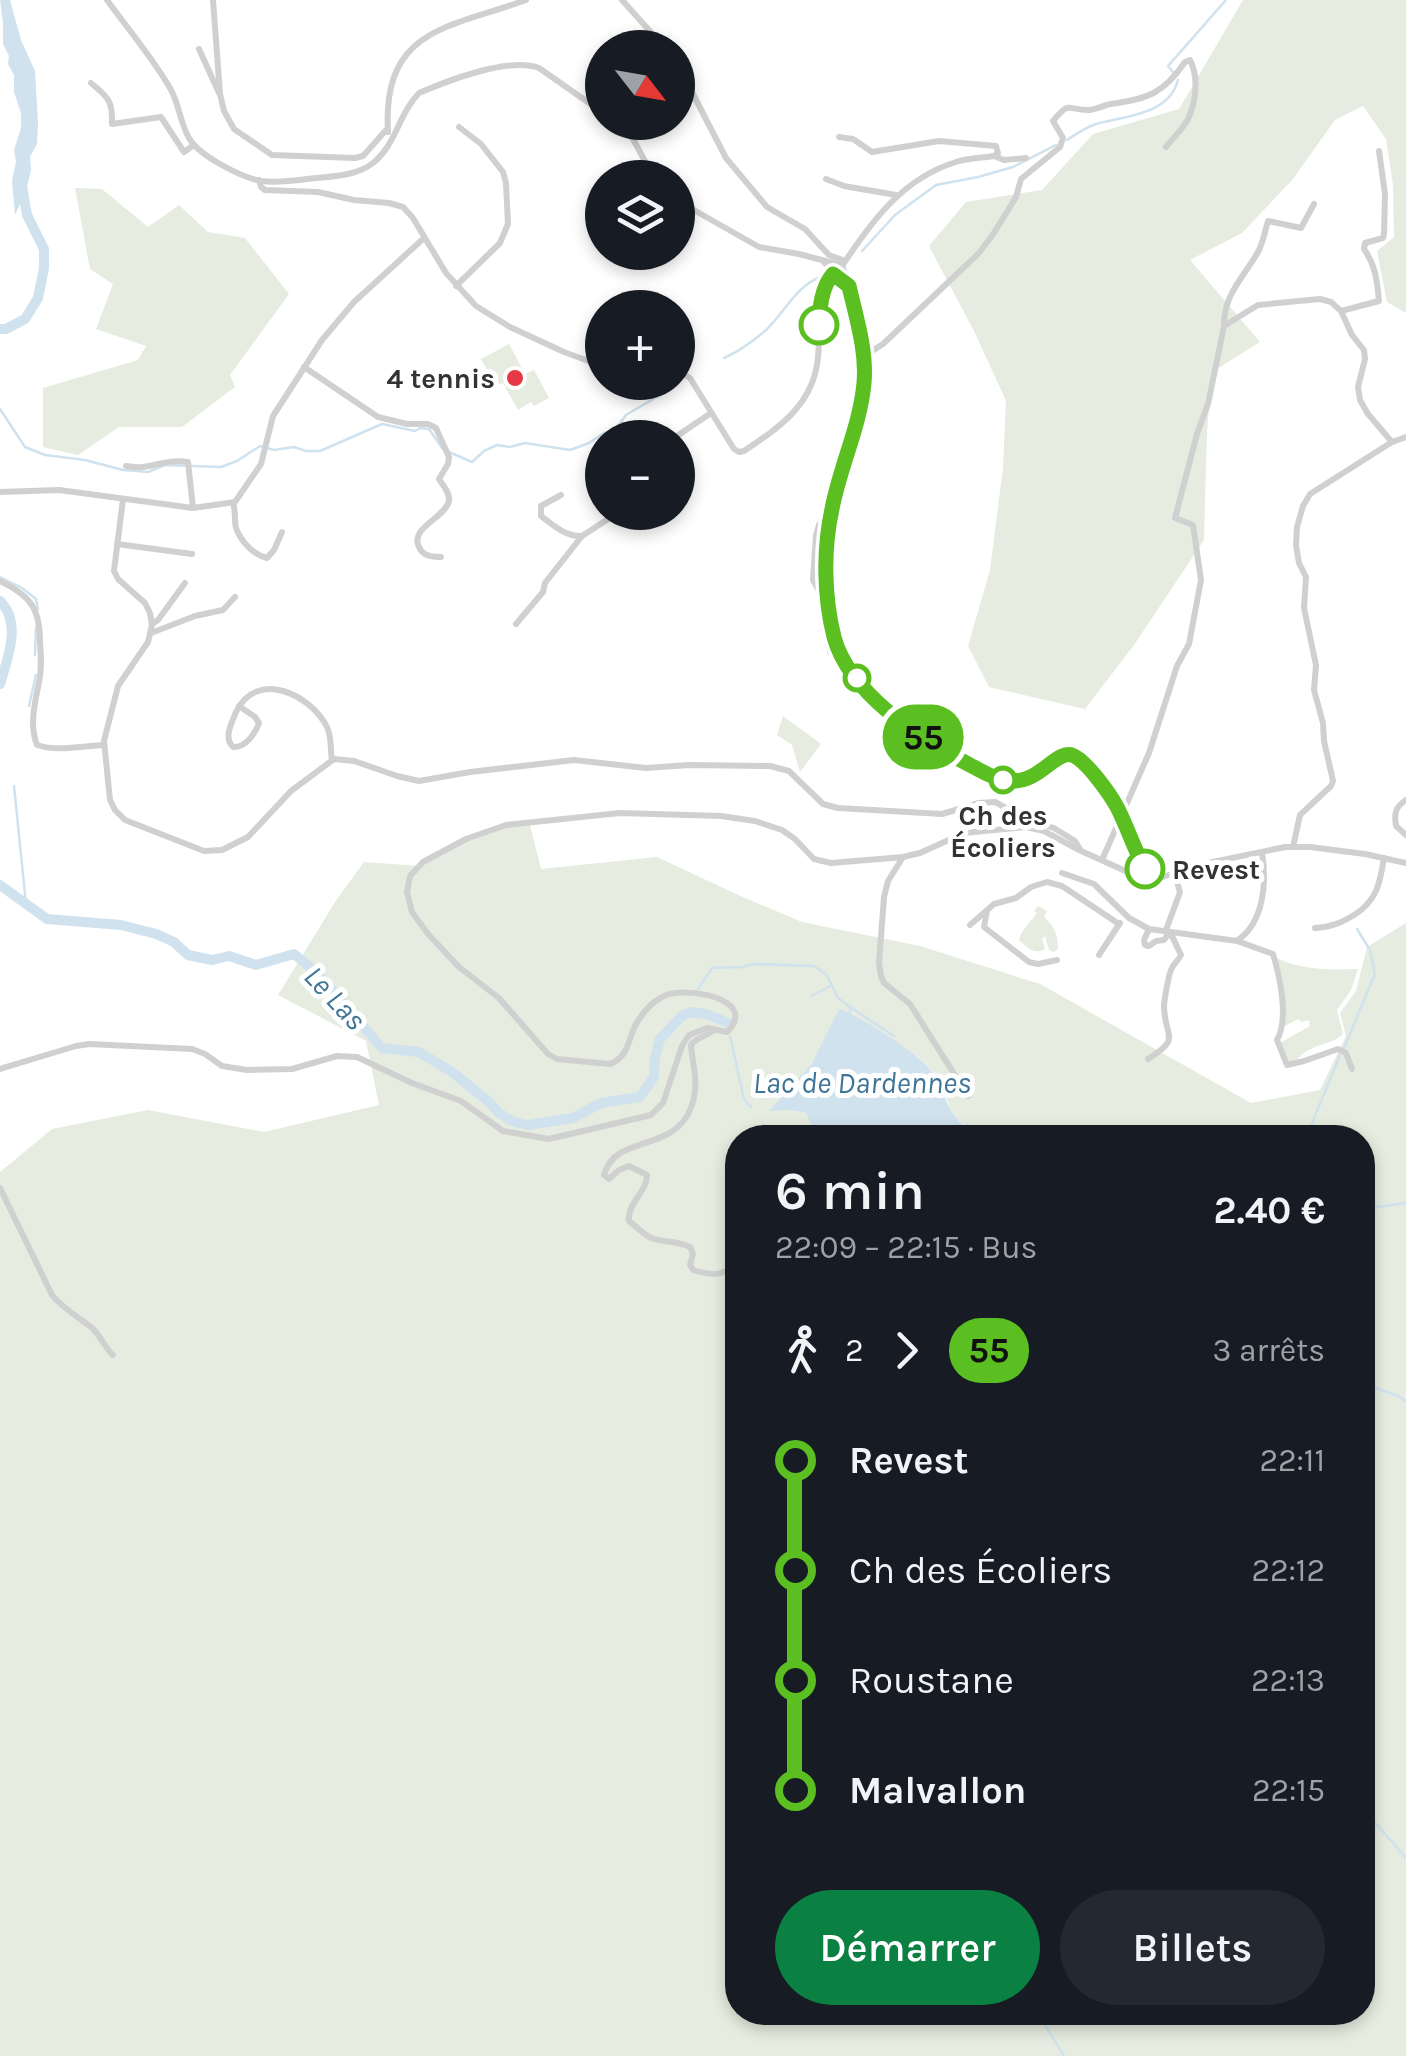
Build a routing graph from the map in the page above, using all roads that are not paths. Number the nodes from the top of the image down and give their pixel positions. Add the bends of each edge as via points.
1 (107, 0) edge
2 (213, 0) edge
3 (526, 0) edge
4 (622, 0) edge
5 (648, 30) edge
6 (199, 49) dead end
7 (91, 83) dead end
8 (220, 94) junction
9 (695, 99) edge
10 (585, 100) edge
11 (459, 127) dead end
12 (387, 130) junction
13 (839, 138) dead end
14 (390, 143) junction
15 (194, 145) junction
16 (1166, 146) dead end
17 (1380, 152) dead end
18 (994, 156) junction
19 (1026, 158) dead end
20 (259, 180) junction
21 (826, 180) dead end
22 (898, 195) junction
23 (1314, 204) dead end
24 (695, 211) edge
25 (424, 238) junction
26 (839, 269) junction
27 (456, 286) junction
28 (1341, 311) junction
29 (1224, 326) junction
30 (863, 357) junction
31 (585, 361) edge
32 (304, 367) junction
33 (695, 386) edge
34 (712, 413) junction
35 (695, 424) edge
36 (1406, 437) edge
37 (1392, 442) junction
38 (126, 466) dead end
39 (0, 492) edge
40 (561, 495) dead end
41 (123, 499) junction
42 (233, 503) junction
43 (193, 508) junction
44 (831, 510) junction
45 (591, 530) edge
46 (282, 532) dead end
47 (582, 536) junction
48 (117, 544) junction
49 (192, 554) dead end
50 (440, 557) dead end
51 (0, 582) edge
52 (185, 583) dead end
53 (235, 597) dead end
54 (152, 624) junction
55 (516, 624) dead end
56 (151, 633) junction
57 (832, 640) junction
58 (844, 673) dead end
59 (239, 706) junction
60 (104, 745) junction
61 (332, 760) junction
62 (1406, 800) edge
63 (1121, 818) junction
64 (1406, 835) edge
65 (1293, 846) junction
66 (1079, 850) junction
67 (1262, 853) junction
68 (903, 857) junction
69 (1384, 858) junction
70 (1102, 860) junction
71 (1406, 863) edge
72 (1174, 872) junction
73 (1062, 873) dead end
74 (1152, 880) junction
75 (987, 910) junction
76 (1126, 915) junction
77 (1119, 924) junction
78 (970, 925) dead end
79 (1314, 928) dead end
80 (1148, 929) junction
81 (1168, 931) junction
82 (1236, 941) junction
83 (1099, 955) dead end
84 (1058, 960) dead end
85 (714, 1028) junction
86 (1148, 1059) dead end
87 (1352, 1068) dead end
88 (0, 1069) edge
89 (968, 1096) dead end
90 (0, 1188) edge
91 (725, 1273) edge
92 (113, 1356) dead end

1 - 15 street via 172,92
2 - 8 street
3 - 12 street via 438,30 407,50 388,95
4 - 5 street
6 - 8 street
7 - 15 street via 108,98 112,124 160,117 184,152
8 - 12 street via 234,130 272,155 355,158
9 - 26 street via 726,158 767,207 805,229
10 - 14 street via 550,74 517,64 420,93
11 - 27 street via 503,172 508,224 500,243
12 - 14 street
13 - 18 street via 872,152 939,141 996,146
14 - 20 street via 355,174
15 - 20 street
16 - 30 street via 1189,118 1196,82 1190,60 1153,95 1061,112 1053,122 1063,138 1060,148 1022,179 978,254
17 - 28 street via 1384,234 1364,250 1377,274 1380,301
18 - 19 street
18 - 22 street via 956,162
20 - 25 street via 265,190 396,204
21 - 22 street
22 - 26 street
23 - 29 street via 1300,228 1268,221 1259,251 1226,305
24 - 26 street via 759,247
25 - 27 street
25 - 32 street via 354,302
26 - 30 street via 849,286
26 - 34 street via 827,282 820,308 815,373 790,417 741,452
27 - 31 street via 510,327
28 - 29 street via 1320,299 1258,305
28 - 37 street via 1365,354 1360,400
29 - 63 street via 1175,518 1194,525 1200,597 1189,644
30 - 44 street via 859,416
32 - 42 street via 271,419 261,464
32 - 50 street via 378,418 438,431 447,451 438,479 449,494 447,506 420,532 418,546
33 - 34 street
34 - 35 street
36 - 37 street
37 - 65 street via 1310,494 1302,506 1297,527 1304,608 1333,781 1300,815
38 - 43 street via 184,461
39 - 41 street via 60,490
40 - 47 street via 540,506 541,516
41 - 43 street
41 - 48 street
42 - 43 street
42 - 46 street via 236,529 257,555 270,555
44 - 57 street via 826,584
44 - 57 street via 816,535 813,580
45 - 47 street
47 - 55 street
48 - 49 street
48 - 54 street via 115,574 146,604
51 - 60 street via 21,593 37,614 36,742
52 - 54 street
53 - 56 street via 223,610
54 - 56 street
56 - 60 street via 118,686
57 - 58 street via 830,652
57 - 63 street via 878,702 944,751 1012,781 1073,755
59 - 59 street via 259,724 235,748 228,737
59 - 61 street via 267,688 302,701 328,729
60 - 61 street via 110,800 118,814 209,852 248,837
61 - 66 street via 419,781 574,760 655,768 770,766 793,774 833,808 942,814 998,803 1054,828
62 - 64 street via 1394,816
63 - 70 street
63 - 74 street
65 - 67 street
65 - 69 street
66 - 68 street via 1044,830 1016,826 964,833
66 - 70 street
67 - 72 street
67 - 82 street via 1262,898 1248,931
68 - 85 street via 821,862 787,832 755,821 608,813 482,832 423,862 408,880 412,912 428,934 554,1058 618,1061 643,1014 669,994 721,999 732,1007 730,1029
68 - 89 street via 886,885 881,976 914,1010
69 - 71 street
69 - 79 street via 1371,902 1339,924
70 - 74 street
72 - 74 street
72 - 81 street via 1180,892
73 - 76 street via 1095,885
75 - 77 street via 1047,882
75 - 78 street
75 - 84 street via 984,927 1010,950 1032,963
76 - 77 street
76 - 80 street
77 - 83 street
80 - 81 street
80 - 81 street via 1146,946 1164,940
81 - 82 street
81 - 86 street via 1181,955 1164,1006 1170,1034 1164,1050
82 - 87 street via 1272,954 1280,978 1283,1030 1277,1040 1287,1065 1342,1051
85 - 88 street via 687,1038 664,1104 654,1114 549,1139 502,1131 461,1102 347,1056 292,1069 246,1070 192,1049 82,1044
85 - 91 street via 691,1045 696,1076 684,1120 658,1140 619,1152 604,1175 628,1166 647,1174 629,1221 655,1239 690,1246 693,1270
90 - 92 street via 52,1296 95,1330

